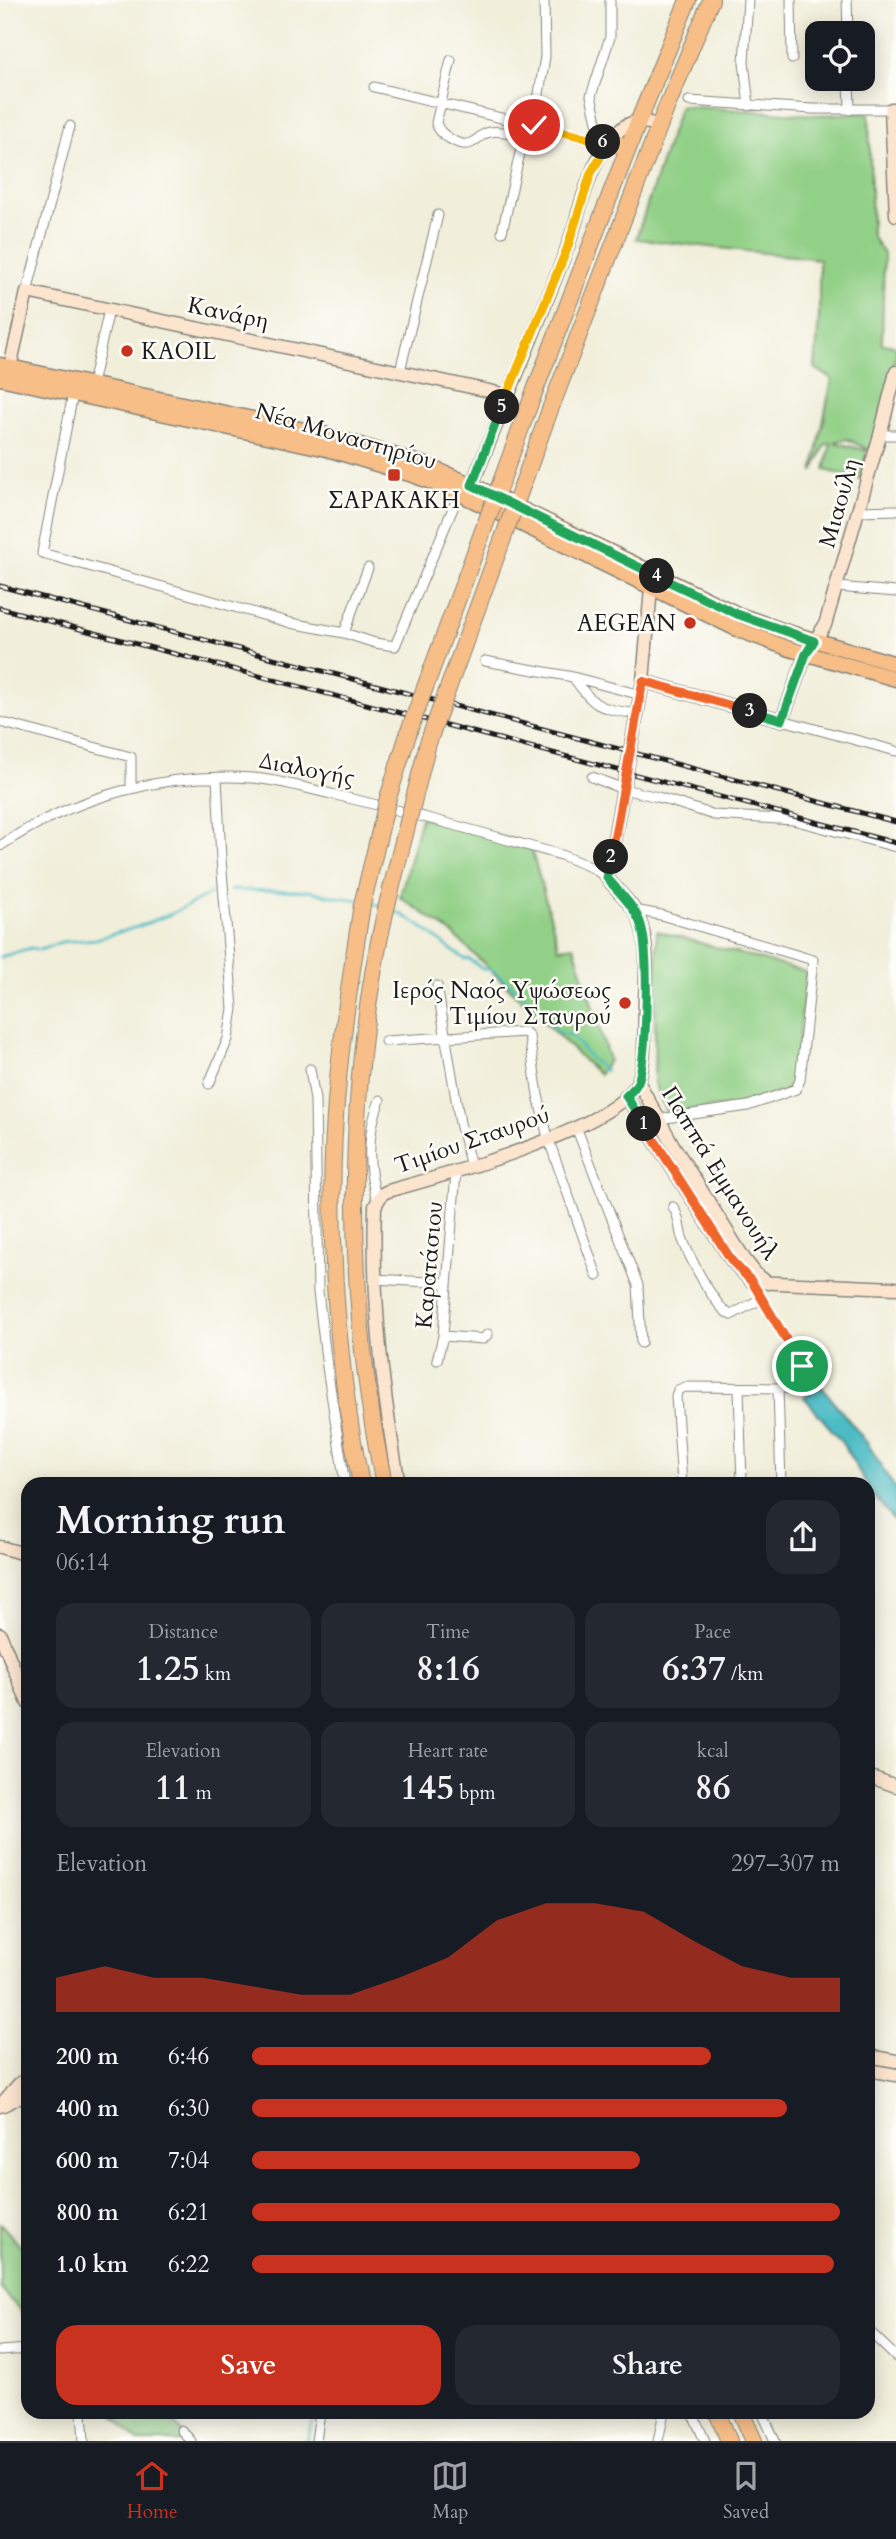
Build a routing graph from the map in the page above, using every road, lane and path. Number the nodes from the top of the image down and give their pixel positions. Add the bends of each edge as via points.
1 (544, 0) edge
2 (610, 0) edge
3 (688, 0) edge
4 (711, 0) edge
5 (748, 0) edge
6 (791, 0) edge
7 (847, 0) edge
8 (848, 21) edge
9 (792, 59) dead end
10 (451, 60) dead end
11 (374, 87) dead end
12 (849, 91) edge
13 (689, 101) dead end
14 (439, 102) junction
15 (750, 106) junction
16 (894, 109) edge
17 (850, 110) junction
18 (639, 120) junction
19 (530, 124) junction
20 (660, 125) junction
21 (69, 126) dead end
22 (524, 135) junction
23 (608, 144) junction
24 (627, 151) junction
25 (438, 215) dead end
26 (896, 215) edge
27 (502, 232) dead end
28 (27, 292) junction
29 (109, 310) junction
30 (5, 372) edge
31 (400, 372) junction
32 (896, 372) edge
33 (92, 384) junction
34 (73, 394) junction
35 (508, 395) junction
36 (880, 435) junction
37 (896, 435) edge
38 (472, 485) junction
39 (458, 494) junction
40 (896, 510) edge
41 (858, 511) junction
42 (368, 568) dead end
43 (837, 587) junction
44 (651, 588) junction
45 (896, 592) edge
46 (344, 633) junction
47 (814, 641) junction
48 (806, 654) junction
49 (485, 661) dead end
50 (896, 664) edge
51 (573, 677) junction
52 (896, 679) edge
53 (643, 681) junction
54 (641, 695) junction
55 (637, 714) junction
56 (782, 720) junction
57 (0, 722) edge
58 (896, 751) edge
59 (592, 777) dead end
60 (217, 778) junction
61 (131, 789) junction
62 (624, 789) junction
63 (0, 846) edge
64 (896, 847) edge
65 (607, 878) junction
66 (634, 910) junction
67 (437, 986) dead end
68 (448, 1038) junction
69 (385, 1041) dead end
70 (310, 1069) dead end
71 (638, 1082) junction
72 (209, 1084) dead end
73 (626, 1096) junction
74 (380, 1100) dead end
75 (659, 1119) junction
76 (576, 1127) junction
77 (548, 1138) junction
78 (471, 1167) junction
79 (456, 1172) junction
80 (377, 1200) junction
81 (673, 1207) dead end
82 (597, 1276) dead end
83 (374, 1279) junction
84 (752, 1282) junction
85 (447, 1283) junction
86 (768, 1283) junction
87 (896, 1288) edge
88 (761, 1299) junction
89 (488, 1335) dead end
90 (443, 1336) junction
91 (641, 1343) dead end
92 (437, 1360) dead end
93 (779, 1388) junction
94 (738, 1389) junction
95 (344, 1477) edge
96 (360, 1477) edge
97 (383, 1477) edge
98 (398, 1477) edge
99 (682, 1477) edge
100 (742, 1477) edge
101 (780, 1477) edge
102 (0, 1547) edge
103 (21, 1553) edge
104 (0, 1633) edge
105 (21, 1686) edge
106 (875, 1778) edge
107 (896, 1786) edge
108 (875, 2057) edge
109 (896, 2061) edge
110 (875, 2071) edge
111 (896, 2075) edge
112 (21, 2085) edge
113 (21, 2096) edge
114 (0, 2106) edge
115 (875, 2337) edge
116 (21, 2350) edge
117 (0, 2351) edge
118 (896, 2357) edge
119 (82, 2419) edge
120 (319, 2419) edge
121 (663, 2419) edge
122 (695, 2419) edge
123 (720, 2419) edge
124 (744, 2419) edge
125 (765, 2419) edge
126 (181, 2430) dead end
127 (84, 2441) edge
128 (191, 2441) edge
129 (316, 2441) edge
130 (658, 2441) edge
131 (705, 2441) edge
132 (730, 2441) edge
133 (754, 2441) edge
134 (775, 2441) edge

1 - 19 street via 545,57
2 - 23 street via 610,37 591,96
3 - 18 highway
4 - 20 highway
5 - 15 street via 744,62
6 - 9 street
7 - 8 street
10 - 14 street
11 - 14 street
12 - 17 street
13 - 15 street
14 - 19 street
14 - 22 street via 438,129 462,144 492,131
15 - 17 street
16 - 17 street
16 - 26 street
18 - 20 street
18 - 23 street
18 - 24 highway
19 - 22 street
19 - 23 street
20 - 97 highway, bridge via 428,743 376,956 362,1053 356,1160 357,1279 367,1383
21 - 28 street
22 - 27 street
23 - 24 highway via 619,144
23 - 35 street via 591,173 567,249
24 - 96 highway, bridge via 410,728 362,905 338,1081 333,1207 345,1382
25 - 31 street
28 - 29 street, Κανάρη
28 - 30 street
29 - 31 street, Κανάρη
29 - 33 street
30 - 33 main road, Νέα Μοναστηρίου
30 - 34 main road, Νέα Μοναστηρίου
31 - 35 street, Κανάρη
32 - 36 street, Μιαούλη
33 - 38 main road, Νέα Μοναστηρίου via 350,441
34 - 39 main road, Νέα Μοναστηρίου via 335,451
34 - 46 street via 42,553 291,623
35 - 38 street
36 - 37 street
36 - 41 street, Μιαούλη
38 - 47 main road, Νέα Μοναστηρίου via 708,600
39 - 44 main road, Νέα Μοναστηρίου
39 - 46 street via 395,646
40 - 41 street
41 - 43 street, Μιαούλη
42 - 46 street
43 - 45 street
43 - 47 street, Μιαούλη via 825,627
44 - 48 main road, Νέα Μοναστηρίου via 739,630
44 - 53 street
47 - 48 street, Μιαούλη
47 - 50 main road, Νέα Μοναστηρίου
48 - 52 main road, Νέα Μοναστηρίου
48 - 56 street, Μιαούλη
49 - 51 street
51 - 54 street
51 - 55 street via 596,704
53 - 54 street
53 - 56 street
54 - 55 street
55 - 62 street
56 - 58 street
57 - 61 street via 131,757
59 - 62 street
60 - 61 street, Διαλογής
60 - 65 street, Διαλογής via 271,781 358,800 561,855
60 - 72 street via 233,1009 228,1039
61 - 63 street, Διαλογής via 58,814
62 - 64 street via 714,815 793,820
62 - 65 street
65 - 66 street
66 - 71 street via 646,962
66 - 75 street via 813,960 796,1089 748,1106
67 - 68 street
68 - 69 street
68 - 77 street via 525,1032
68 - 78 street
70 - 95 street via 315,1100 318,1293
71 - 73 street, Τιμίου Σταυρού
71 - 75 street, Παππά Εμμανουήλ
73 - 76 street, Τιμίου Σταυρού
73 - 84 street, Παππά Εμμανουήλ via 732,1261
74 - 80 street via 370,1133 371,1178
75 - 86 street, Παππά Εμμανουήλ via 745,1260
76 - 77 street, Τιμίου Σταυρού
76 - 91 street via 638,1285
77 - 78 street, Τιμίου Σταυρού
77 - 82 street
78 - 79 street, Τιμίου Σταυρού
79 - 80 street, Τιμίου Σταυρού via 388,1191
79 - 85 street, Καρατάσιου
80 - 83 street, Τιμίου Σταυρού
81 - 88 street via 684,1240 724,1312 731,1315
83 - 85 street
83 - 98 street, Τιμίου Σταυρού via 386,1416
84 - 86 street, Παππά Εμμανουήλ
84 - 88 street
85 - 90 street, Καρατάσιου
86 - 87 street, Παππά Εμμανουήλ
88 - 93 street via 804,1374 797,1385
89 - 90 street via 483,1339
90 - 92 street, Καρατάσιου
93 - 94 street
93 - 101 street
94 - 99 street via 678,1390
94 - 100 street
102 - 103 street
104 - 105 street
106 - 107 street
108 - 109 street
110 - 111 street
112 - 114 street
113 - 114 street
115 - 118 street
116 - 117 street
119 - 127 street
120 - 129 street
121 - 130 street
122 - 131 street
123 - 132 highway
124 - 133 highway
125 - 134 street
126 - 128 street

